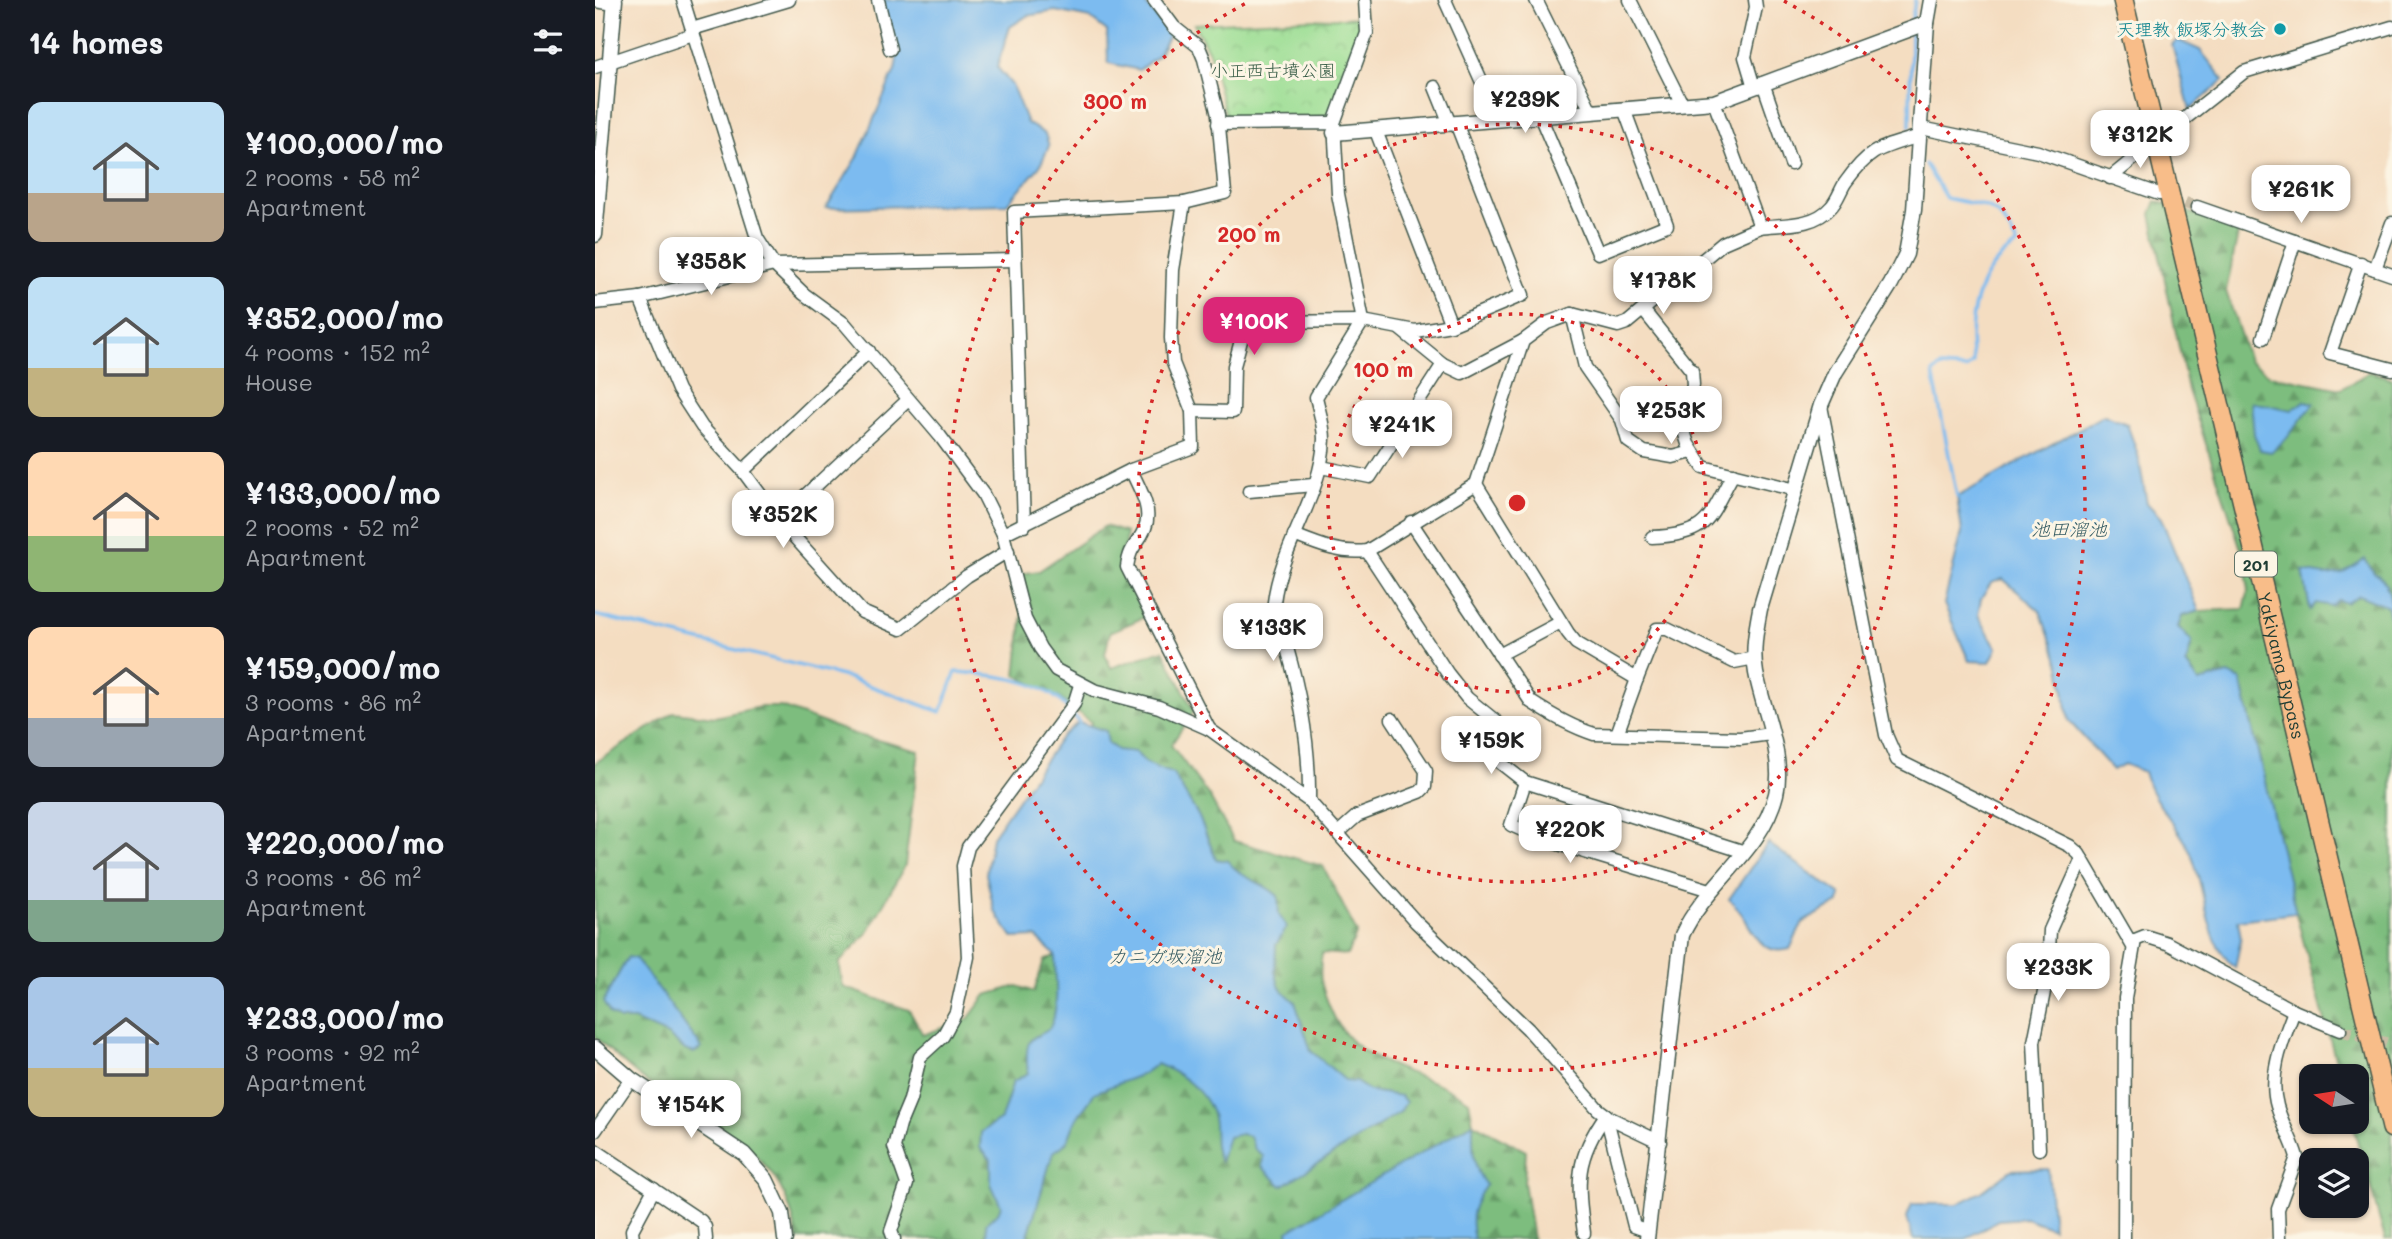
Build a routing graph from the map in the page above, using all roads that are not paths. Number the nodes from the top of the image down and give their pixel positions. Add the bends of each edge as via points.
1 (683, 0) edge
2 (789, 0) edge
3 (878, 0) edge
4 (1154, 0) edge
5 (1364, 0) edge
6 (1445, 0) edge
7 (1536, 0) edge
8 (1630, 0) edge
9 (1755, 0) edge
10 (1931, 0) edge
11 (2123, 0) edge
12 (595, 1) edge
13 (615, 2) edge
14 (1916, 27) junction
15 (2392, 27) edge
16 (693, 32) junction
17 (890, 49) dead end
18 (610, 61) junction
19 (595, 67) edge
20 (1759, 85) junction
21 (1435, 86) dead end
22 (1714, 102) junction
23 (1682, 104) junction
24 (1624, 109) junction
25 (1591, 111) junction
26 (1540, 116) junction
27 (1499, 120) junction
28 (1218, 124) junction
29 (1453, 124) junction
30 (2178, 124) tunnel mouth
31 (1334, 128) junction
32 (1376, 131) junction
33 (1920, 132) junction
34 (2143, 151) tunnel mouth
35 (1791, 164) dead end
36 (2110, 178) junction
37 (2159, 194) tunnel mouth
38 (1184, 203) junction
39 (2197, 206) tunnel mouth
40 (2392, 223) edge
41 (1760, 228) junction
42 (595, 234) edge
43 (2295, 241) junction
44 (1015, 260) junction
45 (2361, 263) junction
46 (774, 265) junction
47 (2375, 269) junction
48 (2392, 275) edge
49 (640, 298) junction
50 (595, 303) edge
51 (1644, 311) junction
52 (1572, 314) junction
53 (1363, 321) junction
54 (1451, 325) junction
55 (1400, 329) junction
56 (2263, 338) dead end
57 (1523, 341) junction
58 (869, 351) junction
59 (1443, 365) junction
60 (2392, 369) edge
61 (908, 400) junction
62 (1821, 405) junction
63 (1192, 411) junction
64 (1692, 452) junction
65 (1321, 467) junction
66 (1131, 470) junction
67 (743, 471) junction
68 (1733, 474) junction
69 (1476, 484) junction
70 (1313, 485) junction
71 (1796, 490) junction
72 (1249, 491) dead end
73 (779, 520) junction
74 (1411, 522) junction
75 (1024, 526) junction
76 (1003, 534) junction
77 (1294, 535) junction
78 (1652, 537) dead end
79 (1008, 551) junction
80 (1367, 551) junction
81 (1561, 622) junction
82 (1499, 655) junction
83 (1755, 658) junction
84 (1637, 679) junction
85 (1080, 685) junction
86 (1392, 719) dead end
87 (1209, 729) junction
88 (1617, 734) junction
89 (1771, 734) junction
90 (1525, 782) junction
91 (1309, 801) junction
92 (1339, 832) junction
93 (1745, 852) junction
94 (2082, 859) junction
95 (1710, 890) junction
96 (2132, 946) junction
97 (2294, 1012) junction
98 (2340, 1030) tunnel mouth
99 (595, 1048) edge
100 (631, 1079) junction
101 (1606, 1115) junction
102 (2392, 1128) edge
103 (595, 1131) edge
104 (1660, 1142) junction
105 (2039, 1149) dead end
106 (595, 1150) edge
107 (654, 1189) junction
108 (1584, 1233) dead end
109 (1648, 1235) edge
110 (632, 1239) edge
111 (706, 1239) edge
112 (785, 1239) edge
113 (894, 1239) edge
114 (2124, 1239) edge
115 (2279, 1239) edge

1 - 16 street
2 - 16 street
3 - 17 street
4 - 28 street via 1174,27 1199,47
5 - 31 street via 1367,33
6 - 27 street
7 - 25 street
8 - 23 street
9 - 20 street via 1745,57
10 - 14 street
11 - 102 highway, Yakiyama Bypass / 201
12 - 13 street
13 - 18 street
14 - 20 street
14 - 33 street
15 - 30 street via 2244,72
16 - 18 street
16 - 46 street via 757,239
18 - 19 street
18 - 42 street
20 - 22 street
20 - 35 street
21 - 29 street
22 - 23 street
22 - 41 street
23 - 24 street
24 - 25 street
24 - 26 street via 1667,225 1598,253
25 - 26 street
26 - 27 street
27 - 29 street
28 - 31 street
28 - 38 street via 1225,193
29 - 32 street
29 - 54 street via 1523,295
31 - 32 street
31 - 53 street via 1338,194
32 - 54 street
33 - 36 street via 2038,152
33 - 41 street via 1862,159 1831,208 1795,226
33 - 62 street via 1906,254
34 - 36 street
36 - 37 street
38 - 44 street via 1014,212
38 - 63 street via 1173,270 1171,338 1173,363
39 - 43 street
40 - 47 street
41 - 51 street via 1723,243
43 - 45 street
43 - 56 street
44 - 46 street
44 - 75 street
45 - 47 street
45 - 60 street via 2330,353
46 - 49 street
46 - 58 street via 845,324
47 - 48 street
49 - 50 street
49 - 67 street via 678,390 702,427
51 - 52 street via 1618,326
51 - 64 street via 1694,378 1683,428
52 - 57 street via 1547,323
52 - 64 street via 1585,367 1622,420 1628,441 1651,454 1674,457
53 - 55 street
53 - 63 street via 1252,322 1245,326 1234,366 1233,412
53 - 65 street via 1317,397 1324,437
54 - 55 street
55 - 59 street
57 - 59 street via 1462,373
57 - 69 street
58 - 61 street
58 - 67 street
59 - 65 street via 1370,477
61 - 73 street
61 - 76 street via 983,494
62 - 71 street
62 - 94 street via 1886,735 1897,760 2070,846
63 - 66 street via 1192,447
64 - 68 street via 1703,467
65 - 70 street
66 - 75 street
66 - 87 street via 1148,509 1145,528 1130,551 1127,567
67 - 73 street
68 - 71 street
68 - 78 street via 1698,529
69 - 74 street
69 - 81 street
70 - 72 street
70 - 77 street
71 - 83 street via 1760,609
73 - 79 street via 862,612 901,629 967,576
74 - 80 street
74 - 82 street
75 - 76 street
76 - 79 street
77 - 80 street via 1328,549
77 - 91 street via 1279,575 1274,606 1302,719
79 - 85 street via 1017,594 1040,648 1056,670
80 - 90 street via 1448,674 1467,698 1498,723 1493,757
81 - 82 street
81 - 84 street via 1576,643
82 - 88 street via 1531,702 1575,728
83 - 84 street via 1734,662 1667,629 1657,629
83 - 89 street
84 - 88 street
85 - 87 street via 1159,708
85 - 113 street via 1074,704 968,847 963,866 968,957 956,1012 943,1036 920,1057 900,1124 894,1147 907,1184 891,1231
86 - 92 street via 1426,771 1425,787 1357,816
87 - 91 street
88 - 89 street via 1740,738
89 - 93 street via 1776,791 1761,832
90 - 93 street
90 - 95 street via 1511,825 1542,839
91 - 92 street
92 - 101 street via 1416,922 1528,1029
93 - 95 street
94 - 96 street
94 - 105 street via 2050,930 2048,972 2034,1042
95 - 104 street via 1682,935
96 - 97 street via 2140,936 2167,943
96 - 114 street via 2125,998
97 - 98 street
97 - 115 street via 2279,1050 2275,1090 2297,1157 2279,1209
99 - 100 street
100 - 103 street
100 - 112 street via 744,1154 766,1179 782,1213
101 - 104 street
101 - 108 street via 1583,1152 1580,1193
101 - 109 street via 1633,1226
104 - 109 street
106 - 107 street
107 - 110 street via 632,1230
107 - 111 street via 701,1221

